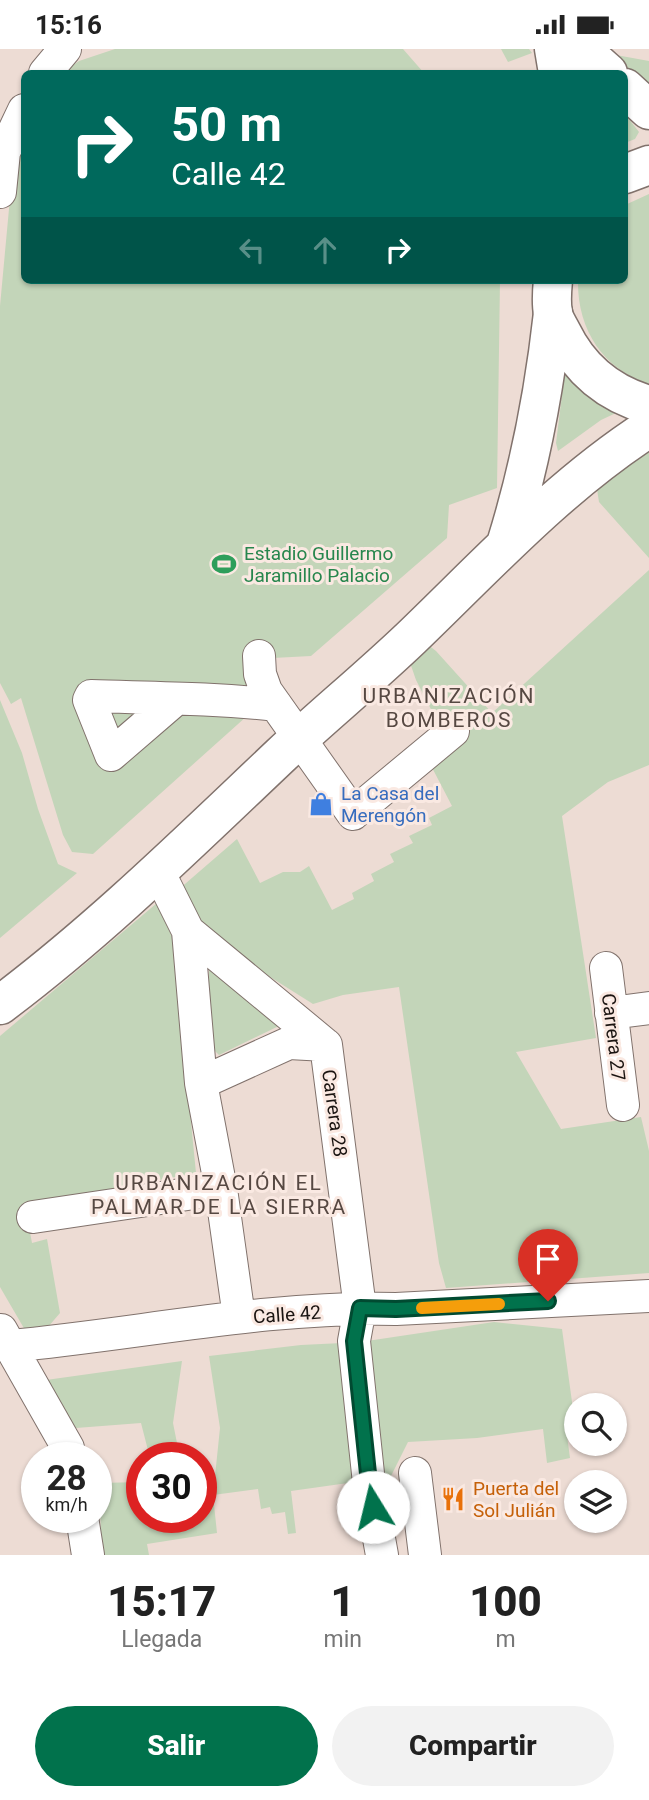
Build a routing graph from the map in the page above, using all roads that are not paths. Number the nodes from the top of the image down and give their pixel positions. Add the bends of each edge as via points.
1 (65, 49) edge
2 (554, 49) edge
3 (581, 49) edge
4 (48, 70) edge
5 (558, 70) edge
6 (605, 70) edge
7 (628, 91) edge
8 (649, 110) edge
9 (21, 116) edge
10 (649, 166) edge
11 (628, 173) edge
12 (0, 192) edge
13 (553, 297) edge
14 (649, 405) edge
15 (649, 428) edge
16 (506, 544) junction
17 (259, 656) dead end
18 (176, 699) dead end
19 (276, 705) junction
20 (453, 731) dead end
21 (300, 738) junction
22 (158, 871) junction
23 (188, 931) junction
24 (606, 968) dead end
25 (0, 1005) edge
26 (649, 1008) edge
27 (611, 1013) junction
28 (326, 1045) junction
29 (201, 1083) junction
30 (623, 1105) dead end
31 (221, 1189) junction
32 (33, 1217) dead end
33 (649, 1296) edge
34 (360, 1308) junction
35 (239, 1317) junction
36 (5, 1338) edge
37 (65, 1442) edge
38 (415, 1473) dead end
39 (85, 1533) edge
40 (88, 1555) edge
41 (382, 1555) edge
42 (425, 1555) edge

1 - 4 street
2 - 5 main road
3 - 6 main road
7 - 8 main road
9 - 12 street via 4,152
10 - 11 main road
13 - 14 main road via 576,357 611,389
13 - 16 main road via 536,434
15 - 16 main road via 616,449
16 - 21 main road
17 - 19 street via 260,674
18 - 19 street
19 - 21 street
20 - 21 street via 353,814
21 - 22 main road
22 - 23 street
22 - 25 main road
23 - 28 street
23 - 29 street
24 - 27 street, Carrera 27
26 - 27 street
27 - 30 street, Carrera 27
28 - 29 street via 289,1043
28 - 34 street, Carrera 28
29 - 31 street
31 - 32 street
31 - 35 street
33 - 34 street, Calle 42
34 - 35 street, Calle 42
34 - 41 street, Carrera 28 via 354,1341 369,1483
35 - 36 street, Calle 42
36 - 37 street
38 - 42 street
39 - 40 street

